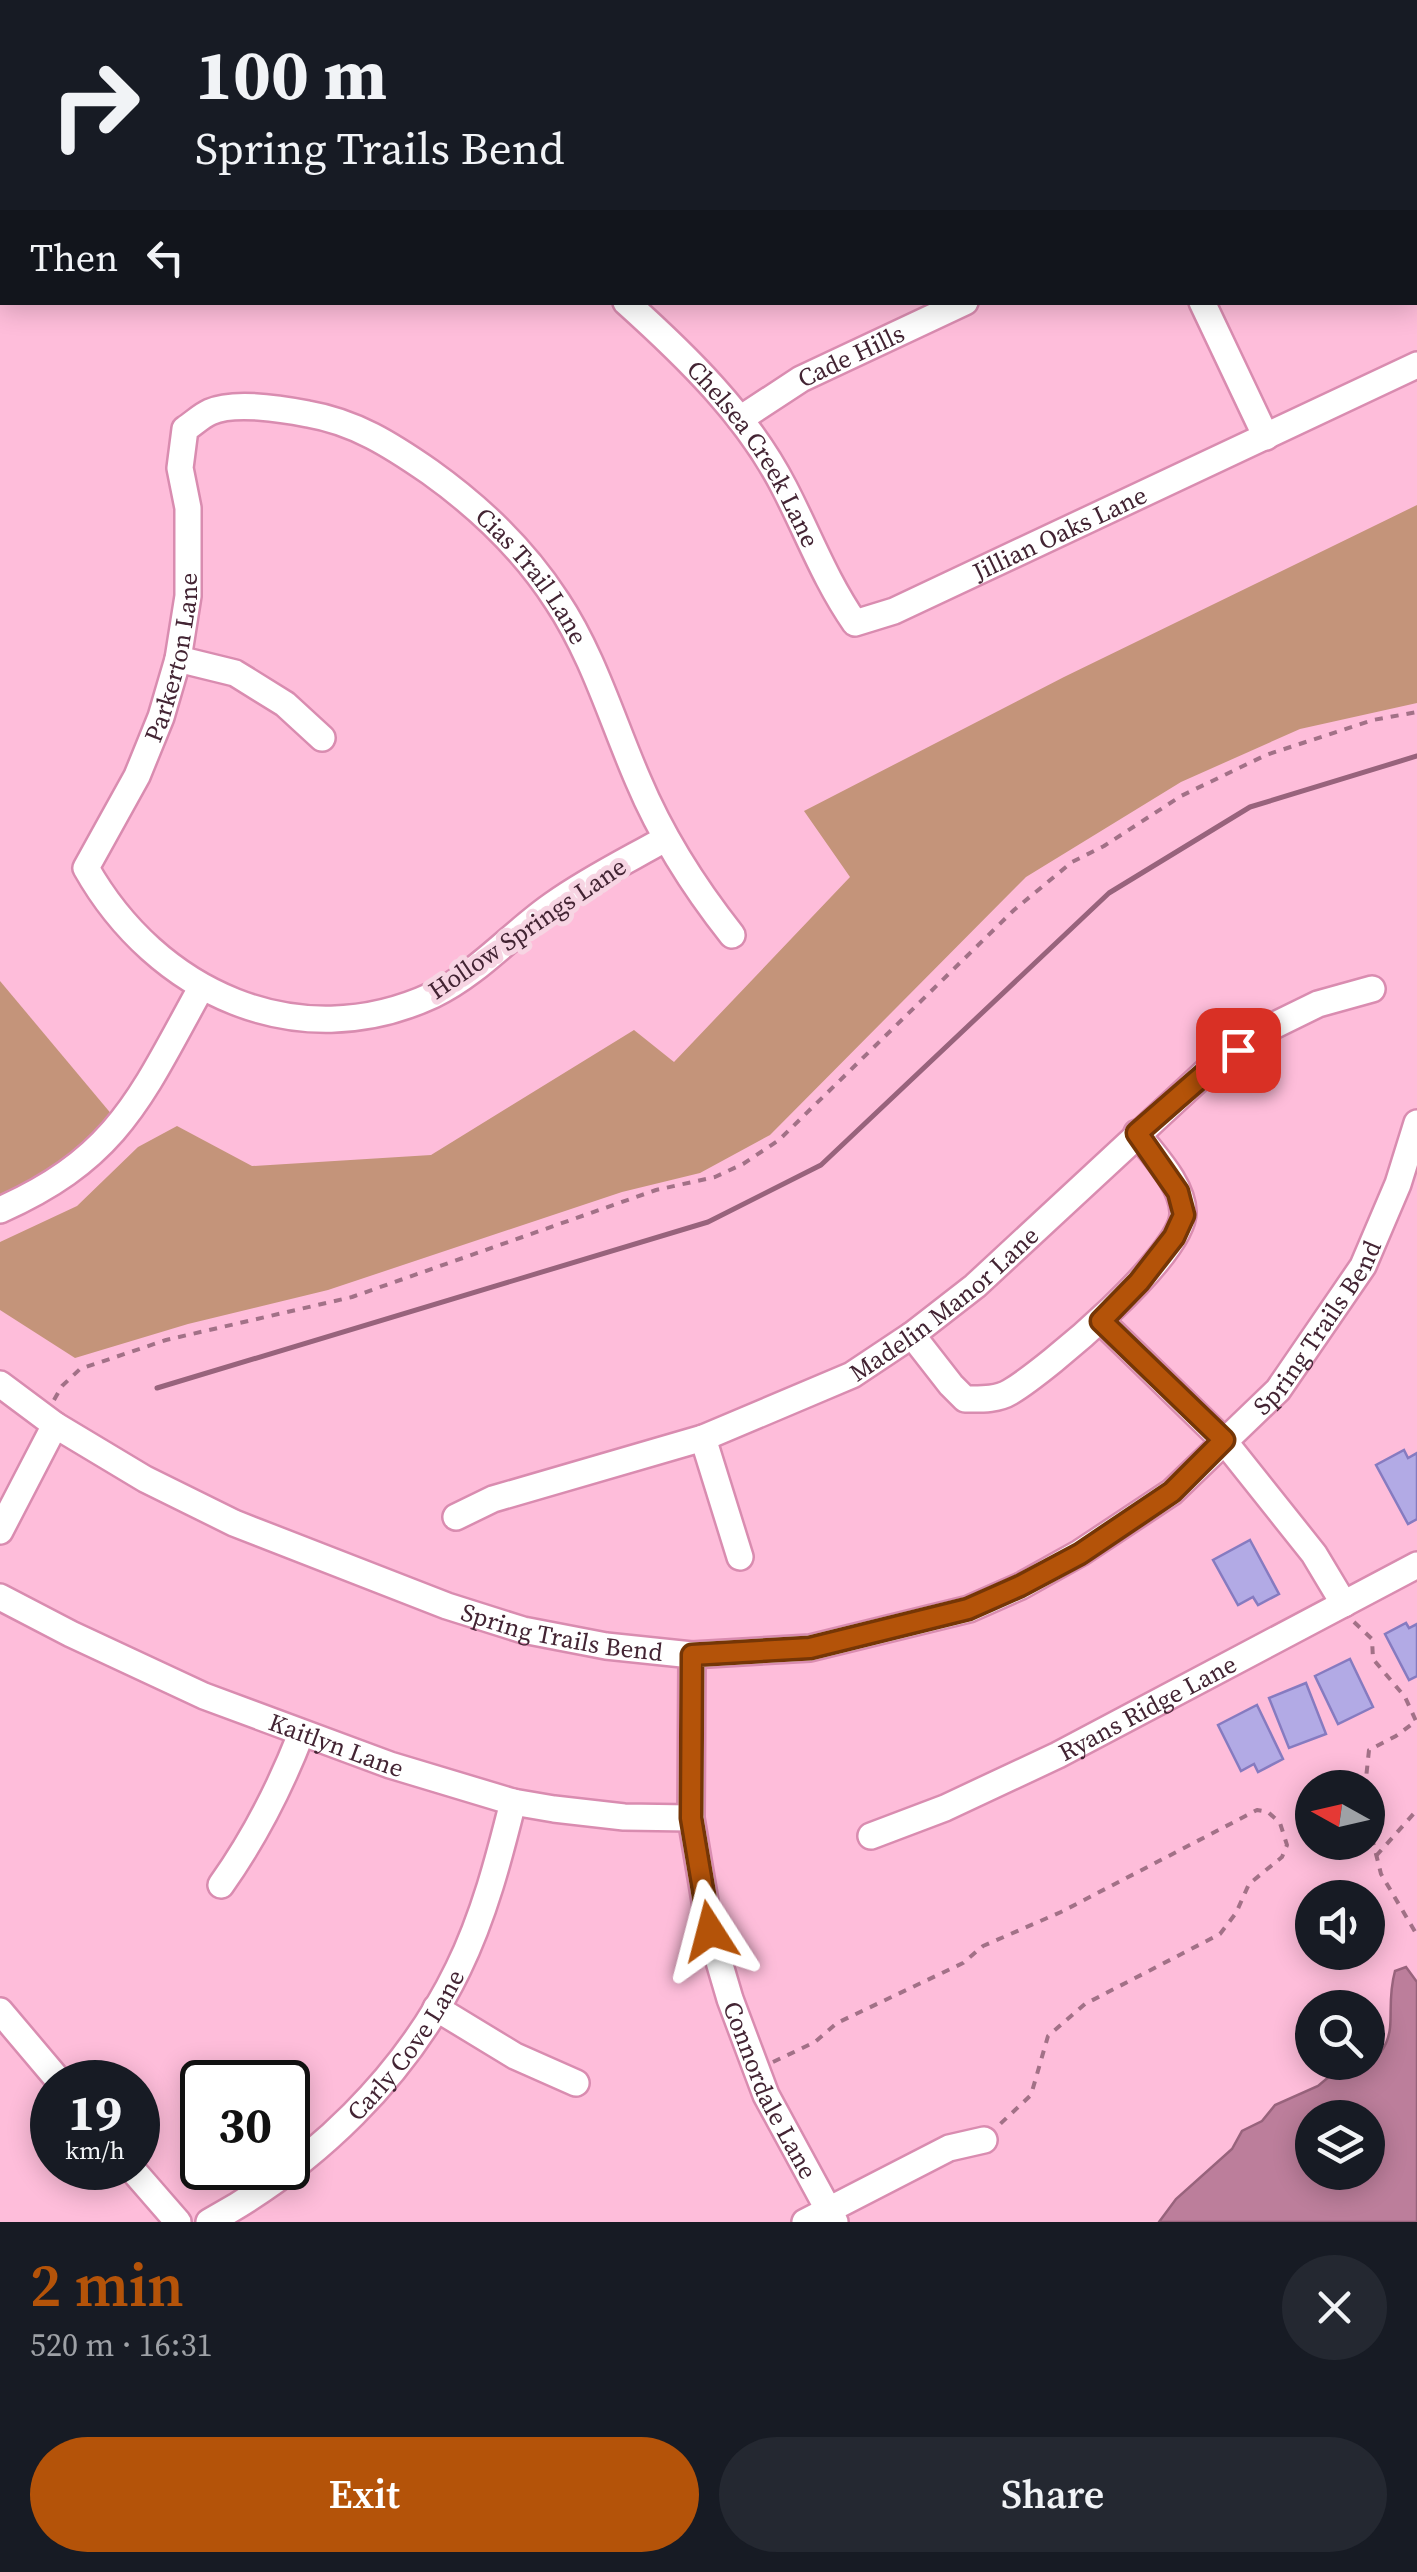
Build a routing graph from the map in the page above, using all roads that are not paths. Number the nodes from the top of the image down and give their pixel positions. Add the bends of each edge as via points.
1 (629, 305) edge
2 (959, 305) edge
3 (1203, 305) edge
4 (1417, 365) edge
5 (740, 419) junction
6 (185, 429) joint
7 (1266, 437) junction
8 (855, 623) joint
9 (178, 659) junction
10 (322, 738) dead end
11 (665, 839) junction
12 (86, 868) joint
13 (732, 935) dead end
14 (200, 988) junction
15 (1372, 989) dead end
16 (1417, 1123) edge
17 (1137, 1133) junction
18 (0, 1210) edge
19 (1101, 1321) junction
20 (912, 1334) junction
21 (0, 1384) edge
22 (49, 1421) junction
23 (702, 1438) junction
24 (1224, 1440) junction
25 (456, 1517) dead end
26 (0, 1530) edge
27 (740, 1557) dead end
28 (1417, 1564) edge
29 (0, 1596) edge
30 (1344, 1604) junction
31 (692, 1655) junction
32 (301, 1734) junction
33 (513, 1802) junction
34 (691, 1818) junction
35 (871, 1836) dead end
36 (221, 1885) dead end
37 (436, 2008) junction
38 (0, 2011) edge
39 (41, 2060) edge
40 (576, 2083) dead end
41 (984, 2140) road end
42 (150, 2190) edge
43 (832, 2216) edge
44 (178, 2222) edge
45 (209, 2222) edge
46 (805, 2222) edge

1 - 5 street, Chelsea Creek Lane via 687,357
2 - 5 street, Cade Hills via 801,378
3 - 7 street
4 - 7 street, Jillian Oaks Lane
5 - 8 street, Chelsea Creek Lane via 783,484 831,588
6 - 9 street, Parkerton Lane via 180,468 188,508 188,596
6 - 11 street, Cias Trail Lane via 212,410 251,407 321,416 384,441 460,494 522,553 558,602
7 - 8 street, Jillian Oaks Lane via 894,611
9 - 10 street via 235,673 285,704
9 - 12 street, Parkerton Lane via 137,776
11 - 13 street, Cias Trail Lane
11 - 14 street, Hollow Springs Lane via 551,905 434,994 391,1010 352,1018 260,1013
12 - 14 street, Hollow Springs Lane via 126,926
14 - 18 street via 118,1128 52,1186
15 - 17 street, Madelin Manor Lane via 1318,1004 1268,1029
16 - 24 street, Spring Trails Bend via 1363,1266 1278,1390
17 - 19 street via 1178,1192 1184,1215 1139,1282
17 - 20 street, Madelin Manor Lane via 989,1274
19 - 20 street via 1008,1394 987,1400 966,1399
19 - 24 street
20 - 23 street, Madelin Manor Lane via 852,1375
21 - 22 street, Spring Trails Bend
22 - 26 street
22 - 31 street, Spring Trails Bend via 234,1523 447,1606 523,1630
23 - 25 street, Madelin Manor Lane via 493,1498
23 - 27 street
24 - 30 street via 1314,1554
24 - 31 street, Spring Trails Bend via 1172,1492 1080,1554 968,1609 810,1648
28 - 30 street, Ryans Ridge Lane
29 - 32 street, Kaitlyn Lane via 138,1666
30 - 35 street, Ryans Ridge Lane via 1058,1755
31 - 34 street, Connordale Lane
32 - 33 street, Kaitlyn Lane
32 - 36 street via 265,1815
33 - 34 street, Kaitlyn Lane via 624,1817
33 - 37 street, Carly Cove Lane via 481,1915
34 - 43 street, Connordale Lane via 710,1931 730,2000 756,2070
37 - 40 street via 515,2056
37 - 45 street, Carly Cove Lane via 342,2126 308,2157
38 - 39 street
41 - 43 street via 949,2148
42 - 44 street
43 - 46 street

